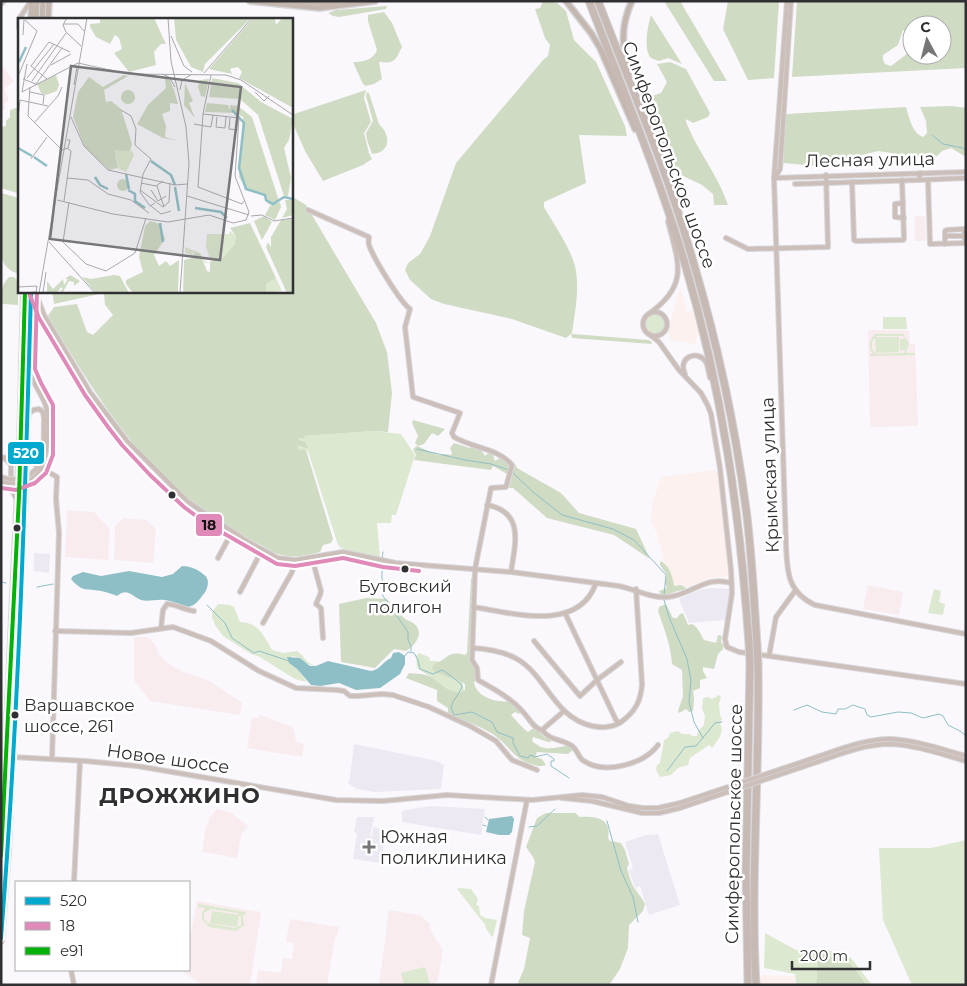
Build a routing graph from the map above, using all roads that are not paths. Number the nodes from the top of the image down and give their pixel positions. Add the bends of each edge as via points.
1 (4, 1) edge
2 (31, 1) edge
3 (37, 1) edge
4 (43, 1) edge
5 (49, 1) edge
6 (250, 1) edge
7 (291, 1) edge
8 (339, 1) edge
9 (375, 1) edge
10 (566, 1) edge
11 (589, 1) edge
12 (598, 1) edge
13 (632, 1) edge
14 (787, 1) edge
15 (791, 1) edge
16 (1, 4) edge
17 (40, 10) junction
18 (20, 18) edge
19 (32, 18) edge
20 (36, 18) edge
21 (42, 18) edge
22 (48, 18) edge
23 (658, 156) junction
24 (648, 158) junction
25 (966, 172) edge
26 (920, 173) junction
27 (826, 175) junction
28 (774, 178) junction
29 (966, 178) edge
30 (902, 180) junction
31 (919, 180) junction
32 (928, 180) junction
33 (827, 182) junction
34 (852, 182) junction
35 (795, 184) dead end
36 (660, 190) junction
37 (903, 203) junction
38 (308, 210) dead end
39 (904, 218) junction
40 (965, 236) edge
41 (726, 238) dead end
42 (966, 243) edge
43 (945, 244) junction
44 (776, 249) junction
45 (24, 292) edge
46 (31, 292) edge
47 (35, 292) edge
48 (650, 313) junction
49 (30, 315) junction
50 (44, 315) junction
51 (650, 335) junction
52 (29, 370) junction
53 (689, 380) junction
54 (28, 415) junction
55 (722, 418) junction
56 (46, 419) junction
57 (20, 446) junction
58 (27, 451) junction
59 (3, 458) edge
60 (1, 477) edge
61 (1, 482) edge
62 (2, 487) edge
63 (18, 503) junction
64 (487, 505) junction
65 (232, 532) junction
66 (262, 550) junction
67 (218, 558) dead end
68 (312, 558) junction
69 (295, 560) junction
70 (475, 569) junction
71 (511, 572) junction
72 (596, 583) junction
73 (731, 583) junction
74 (636, 589) junction
75 (796, 591) junction
76 (240, 592) dead end
77 (473, 607) junction
78 (194, 611) dead end
79 (565, 613) junction
80 (263, 624) dead end
81 (161, 628) junction
82 (55, 631) junction
83 (966, 634) edge
84 (323, 638) dead end
85 (534, 641) dead end
86 (753, 645) junction
87 (472, 648) junction
88 (769, 656) junction
89 (621, 662) dead end
90 (754, 663) junction
91 (597, 680) junction
92 (966, 684) edge
93 (564, 711) junction
94 (619, 723) junction
95 (542, 730) junction
96 (658, 746) dead end
97 (966, 756) edge
98 (13, 758) junction
99 (52, 759) junction
100 (80, 761) junction
101 (966, 761) edge
102 (537, 770) dead end
103 (557, 798) junction
104 (527, 800) junction
105 (1, 856) edge
106 (74, 881) edge
107 (1, 941) edge
108 (71, 971) edge
109 (74, 985) edge
110 (491, 985) edge
111 (748, 985) edge
112 (756, 985) edge

1 - 16 street
2 - 18 street
2 - 19 main road
3 - 17 main road
4 - 17 main road
5 - 22 main road
6 - 9 main road via 311,8
7 - 8 main road
10 - 24 main road via 600,48
11 - 24 highway, Симферопольское шоссе
12 - 23 highway, Симферопольское шоссе
13 - 23 main road via 623,27 624,50
14 - 28 street
15 - 28 street via 780,169
17 - 20 main road
17 - 21 main road
23 - 86 highway, Симферопольское шоссе via 693,260 728,401 746,510 753,578
24 - 36 highway, Симферопольское шоссе
25 - 26 street, Лесная улица
26 - 27 street, Лесная улица
26 - 31 street
27 - 28 street, Лесная улица
27 - 33 street
28 - 44 street, Крымская улица
29 - 32 street
30 - 31 street
30 - 34 street
30 - 37 street
31 - 32 street
32 - 43 street via 930,244
33 - 34 street
33 - 35 street
33 - 44 street via 828,246
34 - 39 street via 856,242 903,240
36 - 48 street via 679,270 667,299
36 - 55 highway, Симферопольское шоссе via 698,309
37 - 39 street
37 - 39 street via 896,203 895,211 897,218
38 - 64 street via 367,235 397,295 410,309 405,327 413,397 460,413 452,433 454,437 494,452 512,465 506,487 491,488
40 - 42 street
40 - 43 street via 964,229 947,230
41 - 44 street via 748,249
42 - 43 street
44 - 75 street, Крымская улица via 787,559
45 - 57 main road
46 - 49 main road
47 - 50 street
48 - 51 street via 643,324
48 - 51 street via 660,312 668,323 661,334
49 - 50 street via 37,309
49 - 52 main road
50 - 65 street via 90,392 127,441 188,502
51 - 53 street
52 - 54 main road
52 - 56 street via 47,406
53 - 55 street via 684,372 684,362 691,357 702,358
53 - 73 street via 706,399 711,414 725,508
54 - 56 street via 39,409
54 - 58 main road
55 - 86 highway, Симферопольское шоссе via 738,511
56 - 60 street, bridge via 42,454 37,467 22,478
56 - 61 street, bridge via 47,454 41,470 23,482
57 - 59 street via 16,454
57 - 63 main road
58 - 82 street via 31,462 57,477 59,533
58 - 98 main road
59 - 62 street via 11,464 11,478 7,487
62 - 63 street via 12,491
63 - 105 main road
64 - 70 street
64 - 71 street via 499,508 514,523 516,533
65 - 66 street
65 - 67 street
66 - 69 street via 278,558
66 - 76 street
68 - 69 street
68 - 70 street via 340,552 397,563
68 - 84 street via 321,591 316,604 321,608
69 - 80 street via 292,572
70 - 71 street
70 - 77 street
71 - 72 street
72 - 74 street
72 - 79 street via 588,599
73 - 74 street via 704,583 665,598
73 - 88 street via 726,645 730,650
74 - 94 street via 642,695 637,707
75 - 83 street via 809,603 822,608
75 - 88 street via 776,617
77 - 79 street via 547,617
77 - 87 street
78 - 81 street via 167,604
79 - 91 street
81 - 82 street via 131,633
81 - 102 street via 173,627 211,641 259,671 296,688 344,691 350,696 388,694 420,703 470,726 496,741 512,760
82 - 99 street
85 - 91 street via 580,696
86 - 90 highway, bridge
87 - 93 street via 500,652 518,659
87 - 95 street via 478,680 510,700 537,729
88 - 92 street
89 - 91 street
90 - 111 highway, Симферопольское шоссе via 746,872
90 - 112 highway, Симферопольское шоссе via 758,720
91 - 94 street
93 - 94 street via 577,722 598,728
93 - 95 street
95 - 96 street via 546,736 575,749 581,760 606,767 637,762
97 - 103 street, bridge via 888,739 865,742 658,808 643,808 591,795
98 - 99 street, Новое шоссе
98 - 107 main road
99 - 100 street, Новое шоссе
100 - 104 street, Новое шоссе via 137,766 336,800 383,801 447,795
100 - 106 street
101 - 103 street, bridge via 914,747 888,744 866,747 659,813
103 - 104 street, Новое шоссе
104 - 110 street
108 - 109 street

